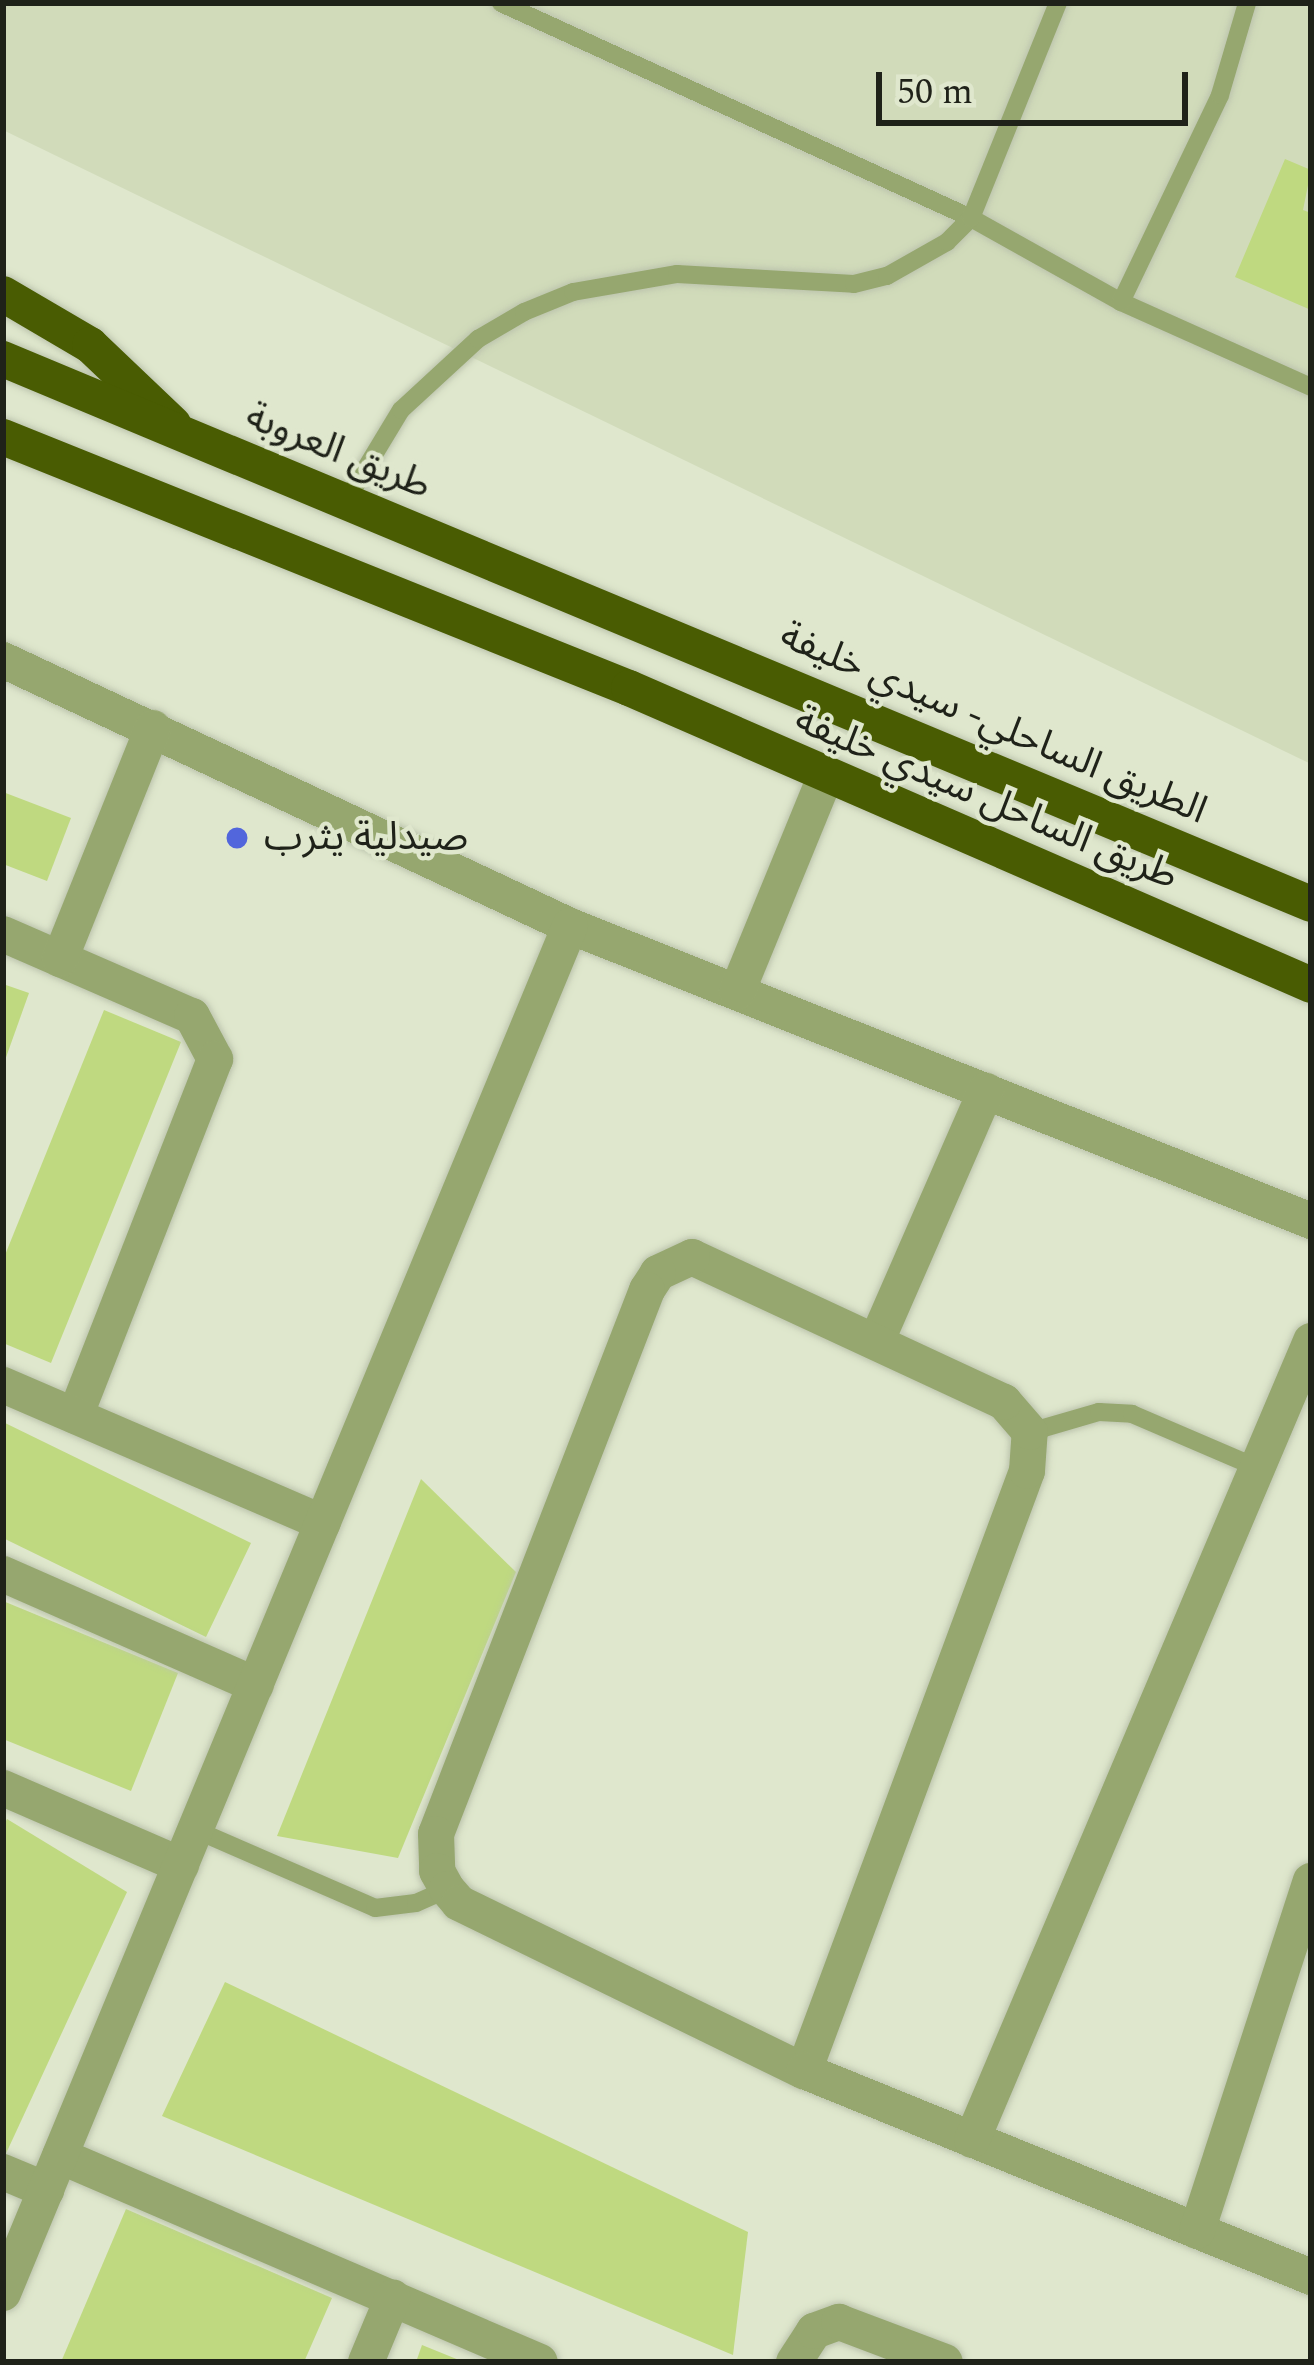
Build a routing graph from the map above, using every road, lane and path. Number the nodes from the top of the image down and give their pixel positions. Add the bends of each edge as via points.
1 (501, 3) edge
2 (1058, 3) edge
3 (1247, 3) edge
4 (971, 218) junction
5 (3, 294) edge
6 (1121, 302) junction
7 (3, 359) edge
8 (1311, 387) edge
9 (179, 431) junction
10 (3, 437) edge
11 (346, 501) junction
12 (641, 622) joint
13 (3, 660) edge
14 (153, 728) junction
15 (825, 777) junction
16 (1311, 904) edge
17 (571, 926) junction
18 (3, 934) edge
19 (59, 958) junction
20 (1311, 985) edge
21 (737, 992) junction
22 (986, 1091) junction
23 (1311, 1221) edge
24 (877, 1340) junction
25 (1311, 1341) edge
26 (3, 1385) edge
27 (76, 1416) junction
28 (1030, 1432) junction
29 (1258, 1468) junction
30 (323, 1522) junction
31 (3, 1574) edge
32 (256, 1685) junction
33 (3, 1787) edge
34 (196, 1830) junction
35 (181, 1865) junction
36 (1311, 1881) edge
37 (447, 1889) junction
38 (804, 2072) junction
39 (972, 2140) junction
40 (60, 2156) junction
41 (3, 2172) edge
42 (46, 2190) junction
43 (1197, 2231) junction
44 (1311, 2277) edge
45 (3, 2294) edge
46 (393, 2296) junction
47 (366, 2362) edge
48 (540, 2362) edge
49 (794, 2362) edge
50 (945, 2362) edge

1 - 4 lane
2 - 4 lane
3 - 6 lane via 1220,95
4 - 6 lane
4 - 11 lane via 918,262 854,284 677,274 573,292 524,312 478,339 401,410
5 - 9 highway via 90,345
6 - 8 lane
7 - 9 highway, طريق العروبة
9 - 11 highway, طريق العروبة
10 - 15 highway, طريق الساحل سيدي خليفة via 629,688
11 - 12 highway, طريق العروبة
12 - 16 highway, الطريق الساحلي- سيدي خليفة
13 - 14 street
14 - 17 street
14 - 19 street
15 - 20 highway, طريق الساحل سيدي خليفة
15 - 21 street
17 - 21 street
17 - 30 street
18 - 19 street
19 - 27 street via 191,1016 215,1058
21 - 22 street
22 - 23 street
22 - 24 street
24 - 28 street via 1004,1402
24 - 37 street via 716,1262 692,1258 658,1273 436,1834 437,1871
25 - 29 street
26 - 27 street
27 - 30 street
28 - 29 lane via 1099,1412 1132,1414
28 - 38 street via 1027,1471
29 - 39 street
30 - 32 street
31 - 32 street
32 - 34 street
33 - 35 street
34 - 35 street
34 - 37 lane via 375,1908 416,1904
35 - 40 street
36 - 43 street
37 - 38 street via 460,1903
38 - 39 street
39 - 43 street
40 - 42 street
40 - 46 street
41 - 42 street
42 - 45 street
43 - 44 street
46 - 47 street
46 - 48 street
49 - 50 street via 814,2331 838,2322

